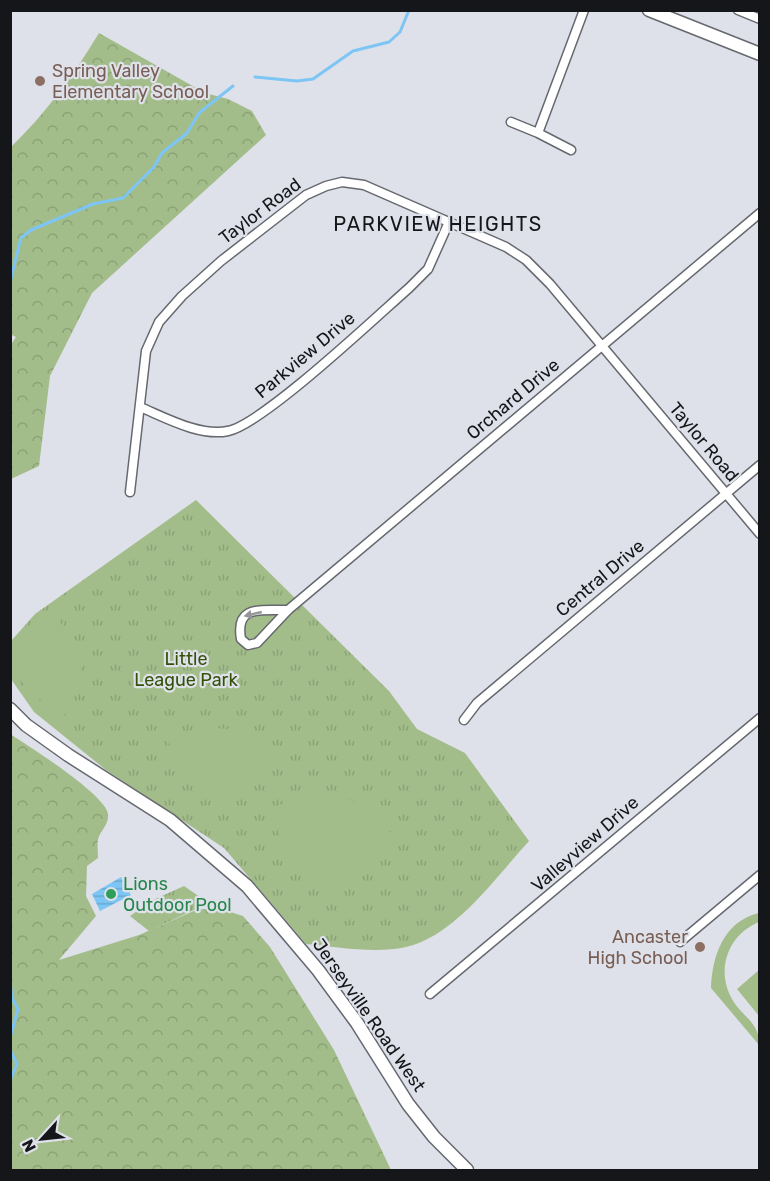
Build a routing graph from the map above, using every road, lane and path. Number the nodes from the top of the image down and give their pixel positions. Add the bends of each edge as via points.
1 (584, 10) edge
2 (649, 10) edge
3 (738, 10) edge
4 (759, 19) edge
5 (759, 54) edge
6 (511, 122) dead end
7 (538, 133) junction
8 (571, 150) dead end
9 (759, 213) edge
10 (449, 222) junction
11 (601, 346) junction
12 (140, 407) junction
13 (759, 465) edge
14 (130, 492) dead end
15 (726, 494) junction
16 (759, 534) edge
17 (288, 610) junction
18 (10, 709) edge
19 (759, 718) edge
20 (465, 720) dead end
21 (759, 875) edge
22 (680, 942) dead end
23 (430, 994) dead end
24 (467, 1170) edge

1 - 7 street
2 - 5 main road
3 - 4 street
6 - 7 street
7 - 8 street
9 - 11 street, Orchard Drive
10 - 11 street, Taylor Road via 526,260
10 - 12 street, Parkview Drive via 428,269 409,288 251,420 228,431 201,429
10 - 12 street, Taylor Road via 364,185 342,182 306,195 221,261 159,322 146,351
11 - 15 street, Taylor Road
11 - 17 street, Orchard Drive
12 - 14 street, Taylor Road
13 - 15 street, Central Drive
15 - 16 street, Taylor Road
15 - 20 street, Central Drive via 477,703
17 -> 17 street, Orchard Drive via 250,612 243,616 239,625 242,639 249,645 257,643
18 - 24 main road, Jerseyville Road West via 68,755 170,820 247,886 318,970 408,1104
19 - 23 street, Valleyview Drive
21 - 22 street

